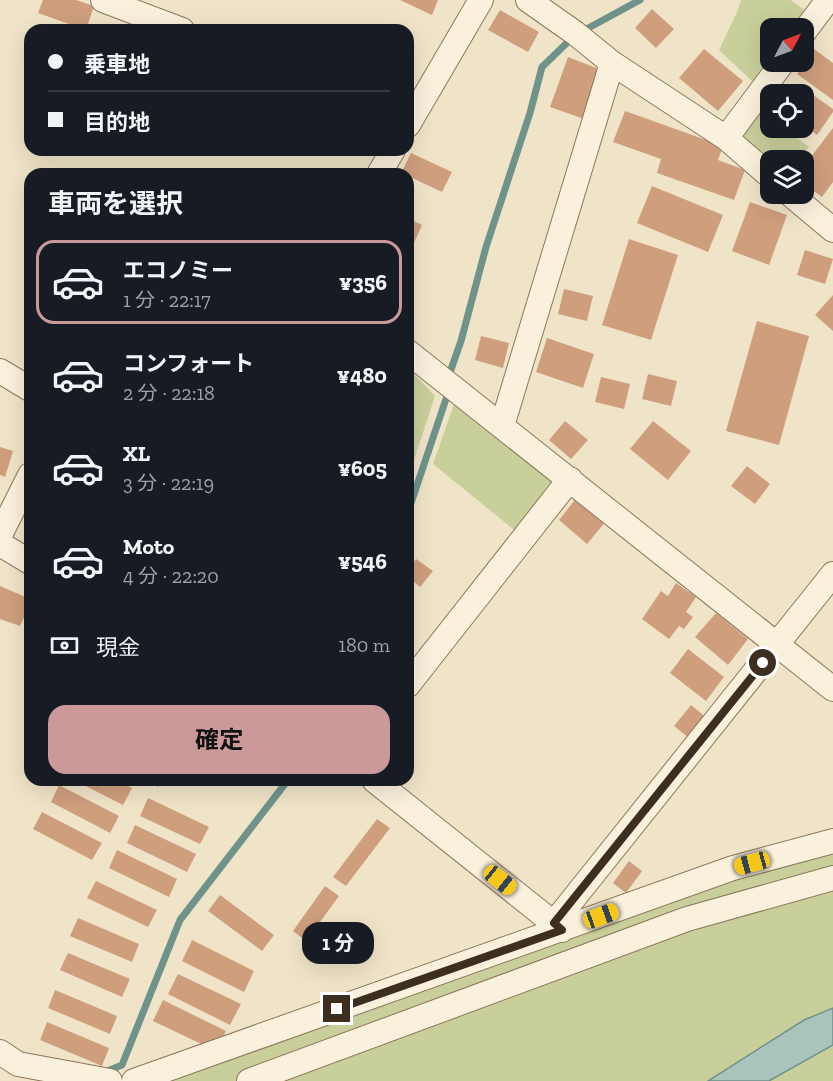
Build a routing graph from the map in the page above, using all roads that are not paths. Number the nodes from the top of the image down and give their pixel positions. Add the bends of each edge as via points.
1 (103, 0) edge
2 (481, 0) edge
3 (528, 0) edge
4 (828, 0) edge
5 (814, 19) edge
6 (166, 24) edge
7 (612, 63) junction
8 (776, 72) edge
9 (414, 112) edge
10 (726, 138) junction
11 (760, 167) edge
12 (802, 204) edge
13 (833, 230) edge
14 (414, 356) edge
15 (0, 372) edge
16 (24, 386) edge
17 (502, 426) junction
18 (570, 479) junction
19 (24, 487) edge
20 (0, 535) edge
21 (0, 544) edge
22 (24, 558) edge
23 (833, 574) edge
24 (778, 644) junction
25 (414, 677) edge
26 (833, 689) edge
27 (382, 786) edge
28 (833, 841) edge
29 (833, 878) edge
30 (558, 926) junction
31 (0, 1052) edge
32 (110, 1081) edge
33 (134, 1081) edge
34 (249, 1081) edge

1 - 6 street
2 - 9 street
3 - 7 street
4 - 5 street
7 - 10 street
7 - 17 street
8 - 10 street
10 - 11 street
12 - 13 street
14 - 17 street
15 - 16 street
17 - 18 street
18 - 24 street
18 - 25 street
19 - 20 street
21 - 22 street
23 - 24 street
24 - 26 street
24 - 30 street
27 - 30 street
28 - 30 street via 733,868
29 - 34 street via 687,919
30 - 33 street
31 - 32 street via 18,1064

